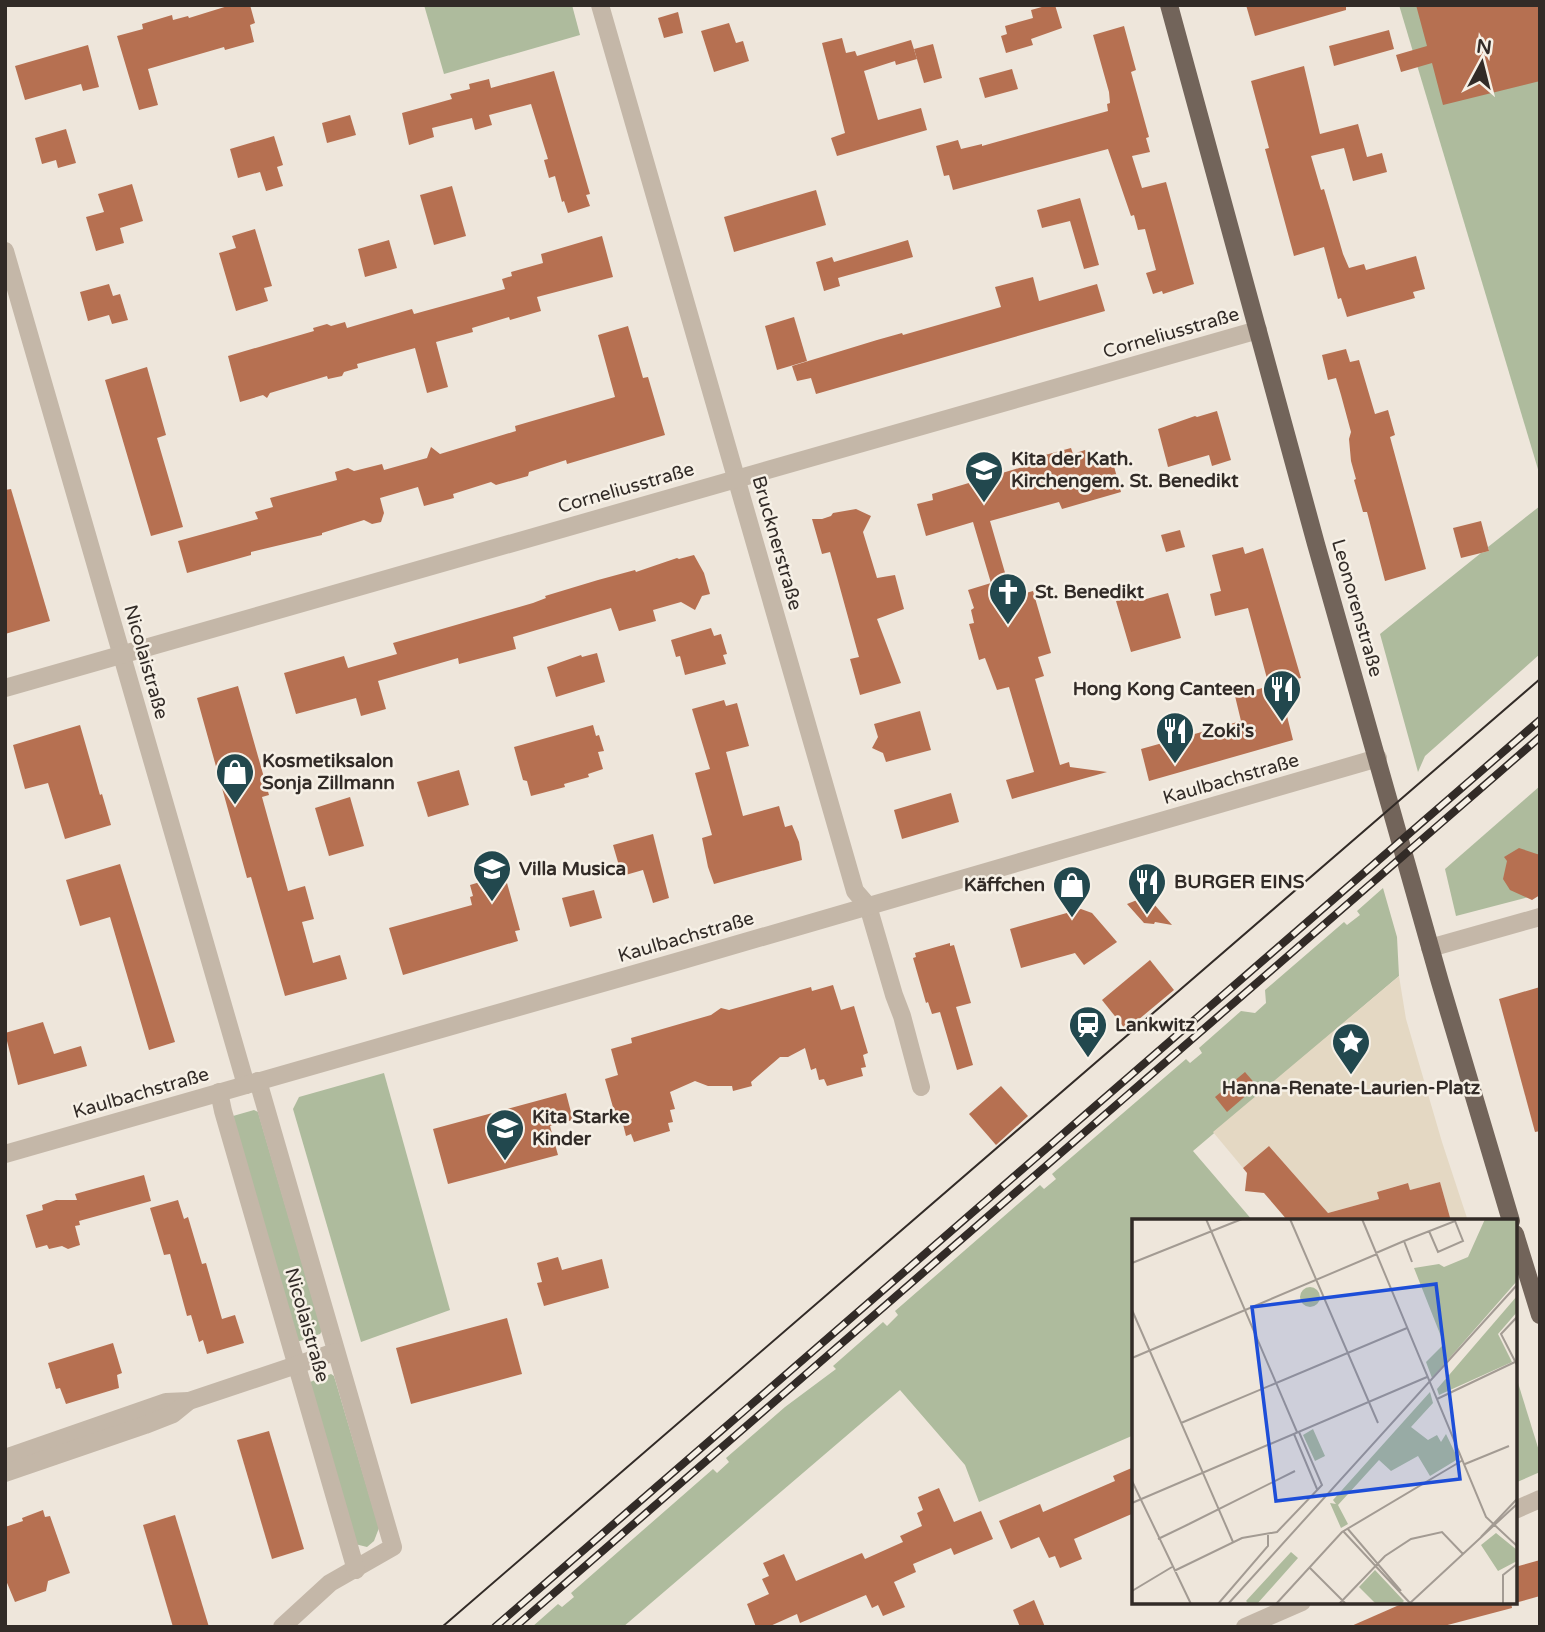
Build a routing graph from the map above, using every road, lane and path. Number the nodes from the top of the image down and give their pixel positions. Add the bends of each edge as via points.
1 (600, 5) edge
2 (1169, 5) edge
3 (5, 251) edge
4 (1258, 330) junction
5 (737, 479) junction
6 (123, 654) junction
7 (5, 688) edge
8 (1378, 758) junction
9 (869, 906) junction
10 (1540, 917) edge
11 (1430, 948) junction
12 (252, 1083) junction
13 (921, 1087) dead end
14 (219, 1092) junction
15 (5, 1154) edge
16 (1510, 1219) edge
17 (1517, 1240) edge
18 (1540, 1315) edge
19 (335, 1352) junction
20 (297, 1364) junction
21 (103, 1431) junction
22 (5, 1458) edge
23 (5, 1473) edge
24 (1540, 1499) edge
25 (1517, 1509) edge
26 (356, 1570) junction
27 (1297, 1604) edge
28 (282, 1627) edge
29 (1245, 1627) edge

1 - 5 street, Brucknerstraße
2 - 4 main road, Leonorenstraße
3 - 6 street, Nicolaistraße
4 - 5 street, Corneliusstraße
4 - 8 main road, Leonorenstraße
5 - 6 street, Corneliusstraße
5 - 9 street, Brucknerstraße via 855,891
6 - 7 street, Corneliusstraße
6 - 12 street, Nicolaistraße
8 - 9 street, Kaulbachstraße
8 - 11 main road, Leonorenstraße
9 - 12 street, Kaulbachstraße
9 - 13 street, Brucknerstraße
10 - 11 street
11 - 16 main road, Leonorenstraße
12 - 14 street, Kaulbachstraße
12 - 19 street, Nicolaistraße
14 - 15 street, Kaulbachstraße
14 - 20 street, Nicolaistraße
17 - 18 main road
19 - 20 street
19 - 26 street, Nicolaistraße via 393,1547
20 - 21 street via 189,1401 166,1402
20 - 26 street, Nicolaistraße
21 - 22 street
21 - 23 street
24 - 25 street
26 - 28 street via 330,1583
27 - 29 street

